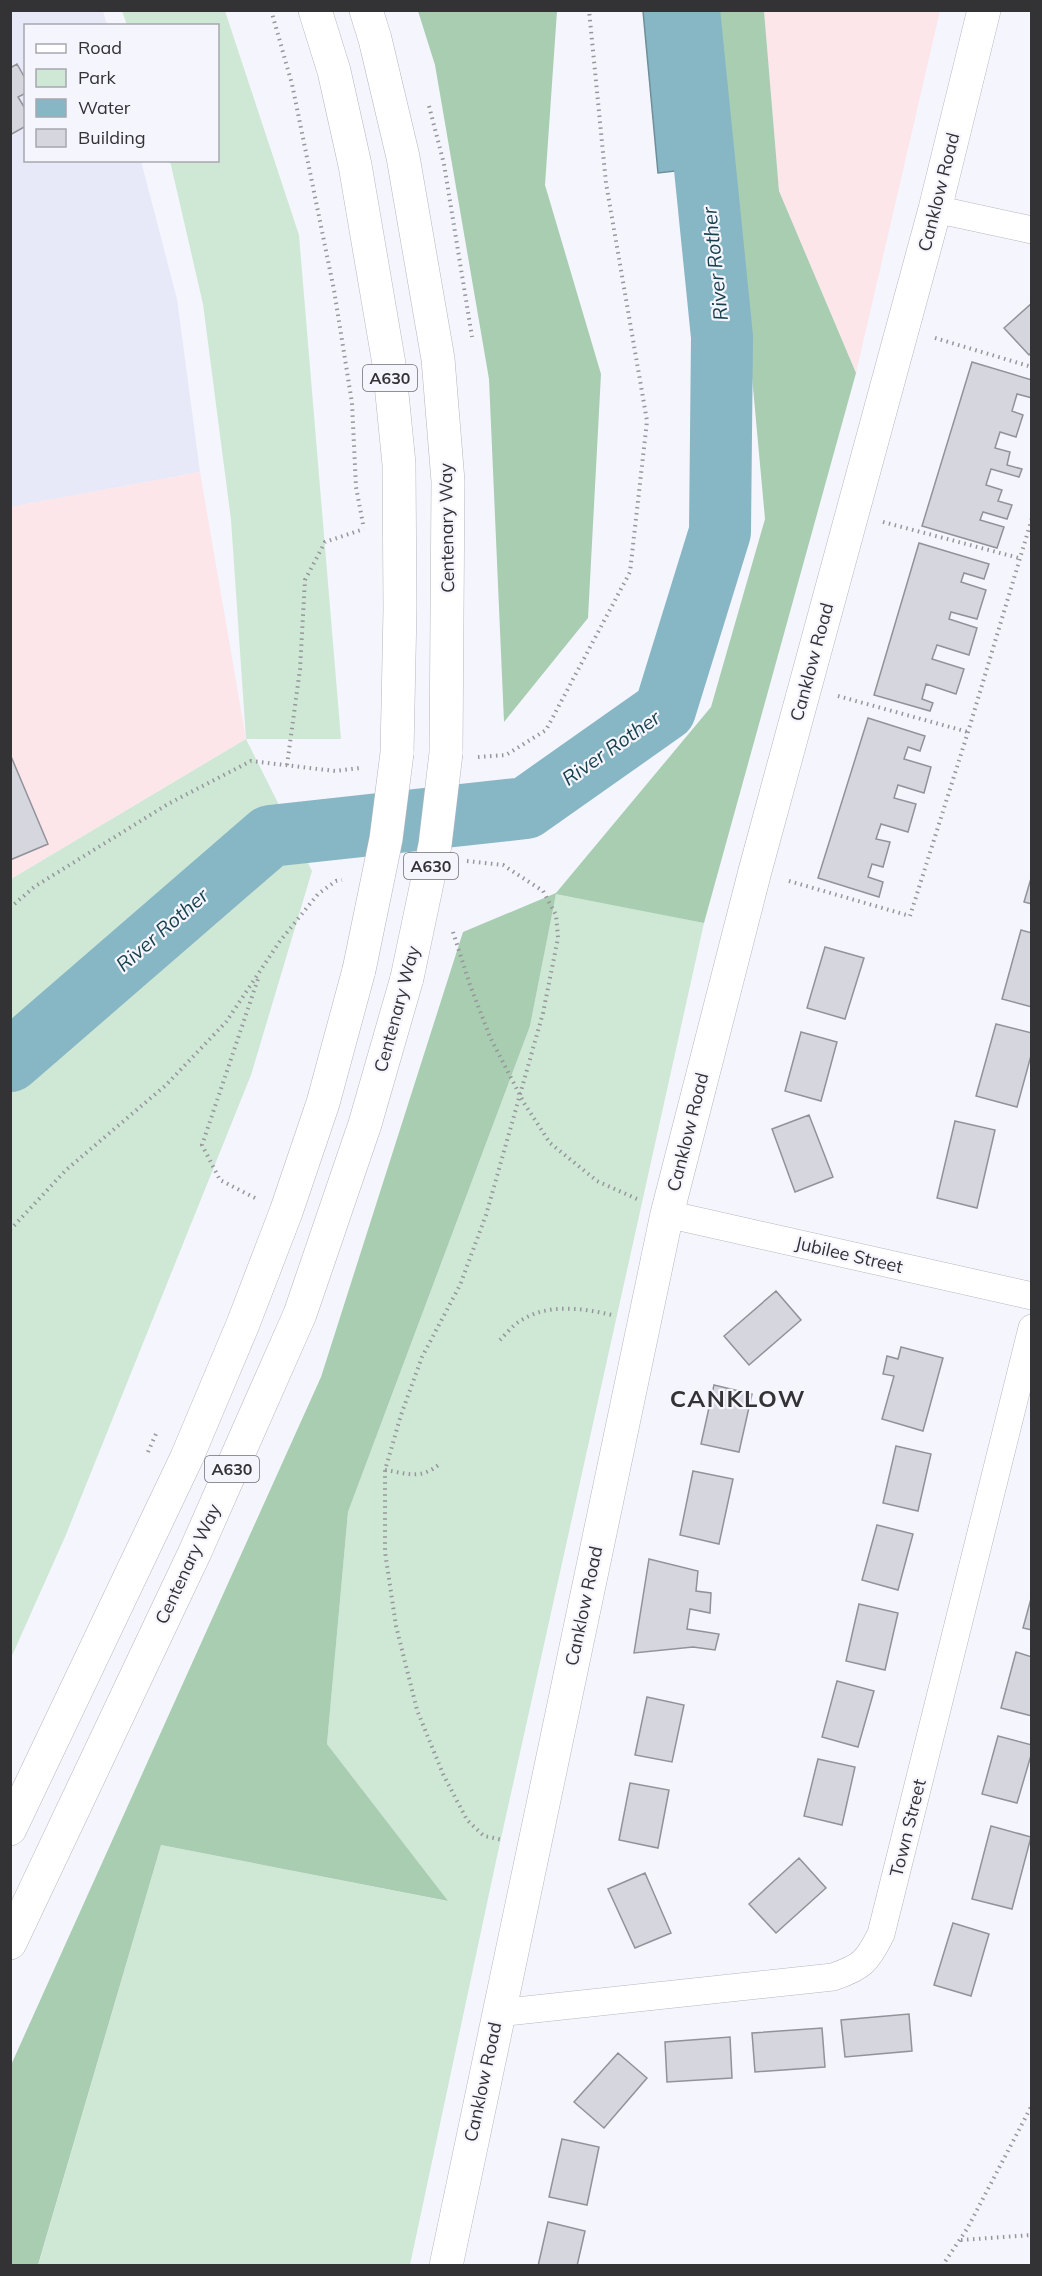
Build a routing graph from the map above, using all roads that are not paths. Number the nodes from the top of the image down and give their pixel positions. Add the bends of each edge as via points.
1 (315, 10) edge
2 (366, 10) edge
3 (984, 10) edge
4 (935, 209) junction
5 (1032, 230) edge
6 (667, 1214) junction
7 (1032, 1296) edge
8 (1032, 1328) edge
9 (10, 1829) edge
10 (10, 1943) edge
11 (497, 2013) junction
12 (446, 2265) edge

1 - 9 main road, A630, bridge via 355,165 389,364 399,464 400,609 383,760 386,839 359,970 323,1103 286,1212 187,1457
2 - 10 main road, Centenary Way / A630, bridge via 403,157 438,359 448,481 459,755 407,978 365,1124 300,1314 195,1552
3 - 4 main road, Canklow Road
4 - 5 street
4 - 6 main road, Canklow Road via 755,871
6 - 7 street, Jubilee Street
6 - 11 main road, Canklow Road
8 - 11 street, Town Street via 881,1934 871,1954 856,1969 833,1977
11 - 12 main road, Canklow Road

